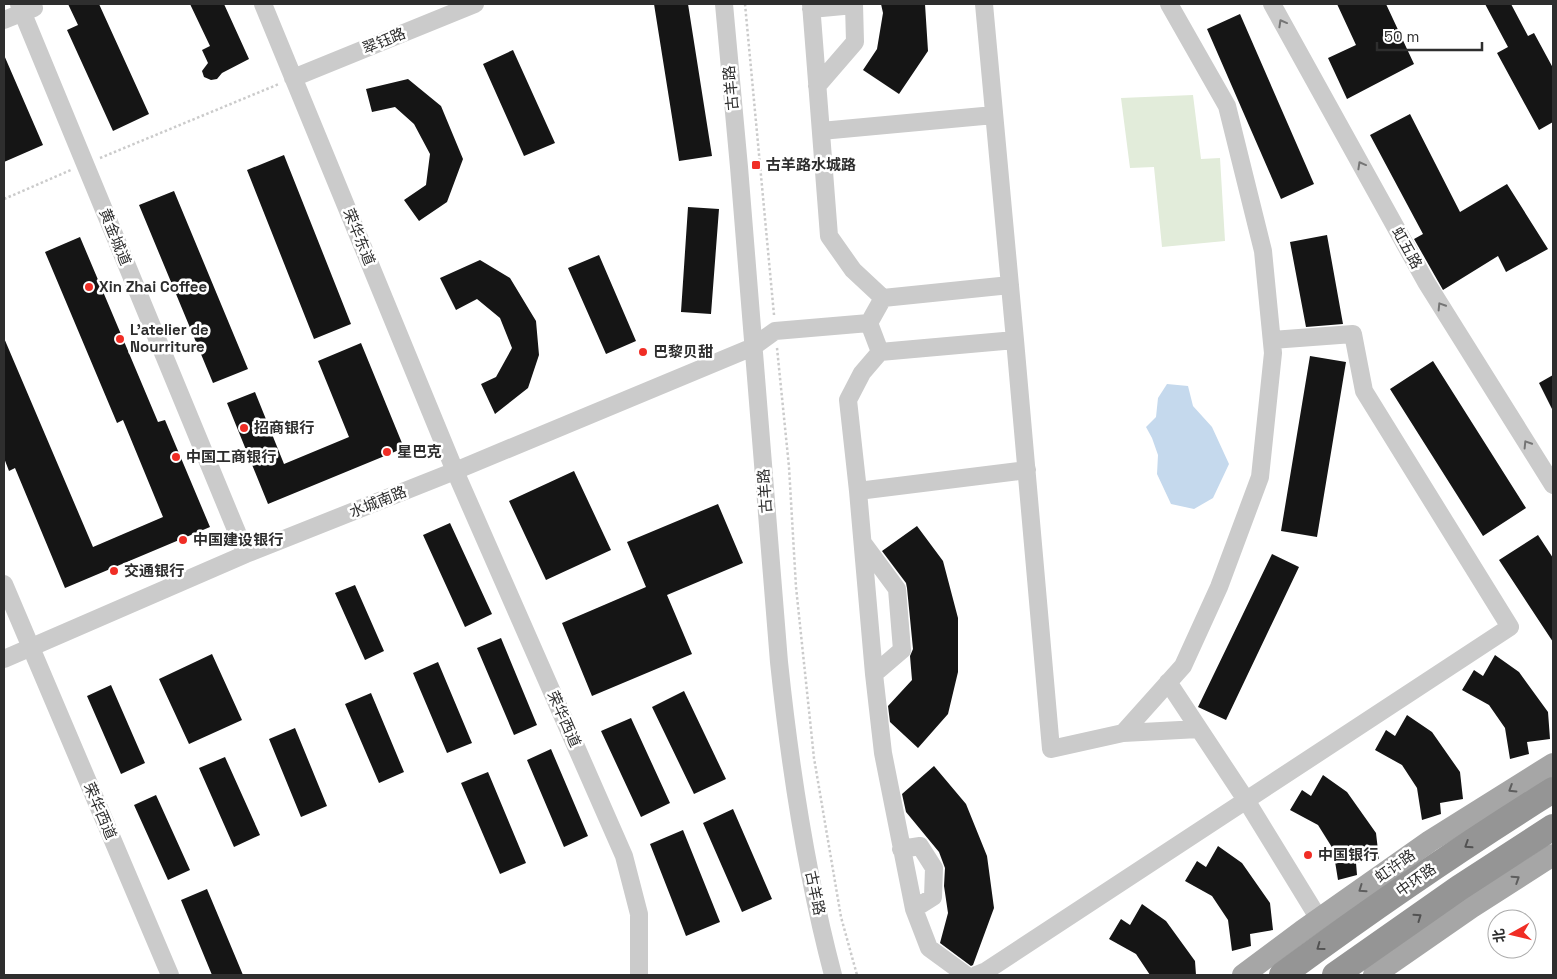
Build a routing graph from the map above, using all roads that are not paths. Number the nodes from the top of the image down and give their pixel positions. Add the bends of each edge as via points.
1 (263, 4) edge
2 (475, 4) edge
3 (724, 4) edge
4 (854, 4) edge
5 (984, 4) edge
6 (1169, 4) edge
7 (1272, 4) edge
8 (811, 6) edge
9 (25, 8) edge
10 (4, 20) edge
11 (293, 78) junction
12 (817, 86) junction
13 (994, 115) junction
14 (821, 131) junction
15 (1010, 285) junction
16 (882, 298) junction
17 (869, 323) junction
18 (1015, 340) junction
19 (1272, 340) junction
20 (753, 347) junction
21 (880, 352) junction
22 (1027, 470) junction
23 (455, 471) junction
24 (1553, 485) edge
25 (858, 491) junction
26 (863, 543) junction
27 (246, 554) junction
28 (4, 584) edge
29 (898, 610) junction
30 (869, 614) junction
31 (30, 647) junction
32 (4, 659) edge
33 (874, 674) junction
34 (1168, 682) junction
35 (1199, 729) junction
36 (1123, 733) junction
37 (1553, 764) edge
38 (1553, 790) edge
39 (1246, 800) junction
40 (1553, 827) edge
41 (902, 849) junction
42 (1553, 855) edge
43 (934, 868) junction
44 (907, 875) junction
45 (914, 909) junction
46 (1319, 919) junction
47 (983, 974) edge
48 (170, 975) edge
49 (639, 975) edge
50 (833, 975) edge
51 (966, 975) edge
52 (1243, 975) edge
53 (1282, 975) edge
54 (1335, 975) edge
55 (1374, 975) edge

1 - 11 street, 荣华东道
2 - 11 street, 翠钰路
3 - 20 street, 古羊路
4 - 8 street
4 - 12 street via 855,42
5 - 13 street
6 - 19 street via 1227,106 1263,252
24 -> 7 street, 虹五路 via 1426,282
8 - 12 street
9 - 10 street
9 - 27 street, 黄金城道 via 85,164
11 - 23 street, 荣华东道
12 - 14 street
13 - 14 street
13 - 15 street
14 - 16 street via 829,236 853,270
15 - 16 street
15 - 18 street
16 - 17 street
17 - 20 street, 水城南路 via 775,331
17 - 21 street
18 - 21 street
18 - 22 street
19 - 34 street via 1260,477 1219,587 1183,666
19 - 39 street via 1353,334 1364,391 1510,628
20 - 23 street, 水城南路
20 - 50 street, 古羊路 via 786,731 812,883
21 - 25 street via 862,373 848,400
22 - 25 street
22 - 36 street via 1051,749
23 - 27 street, 水城南路
23 - 49 street, 荣华西道 via 624,856 639,914
25 - 26 street
26 - 29 street via 897,590
26 - 30 street
27 - 31 street, 水城南路
28 - 31 street
29 - 30 street
29 - 33 street via 902,650
30 - 33 street
31 - 32 street, 水城南路
31 - 48 street, 荣华西道
33 - 41 street via 882,753
34 - 35 street
34 - 36 street
35 - 36 street
35 - 39 street
37 -> 46 main road, 虹许路 via 1430,841
38 -> 53 highway, 中环路 via 1443,861
39 - 46 street
39 - 47 street
54 -> 40 highway, 中环路
41 - 43 street via 920,846
41 - 44 street
55 -> 42 main road
43 - 44 street
43 - 45 street via 932,897
44 - 45 street
45 - 51 street via 929,948
46 - 52 main road, 虹许路

